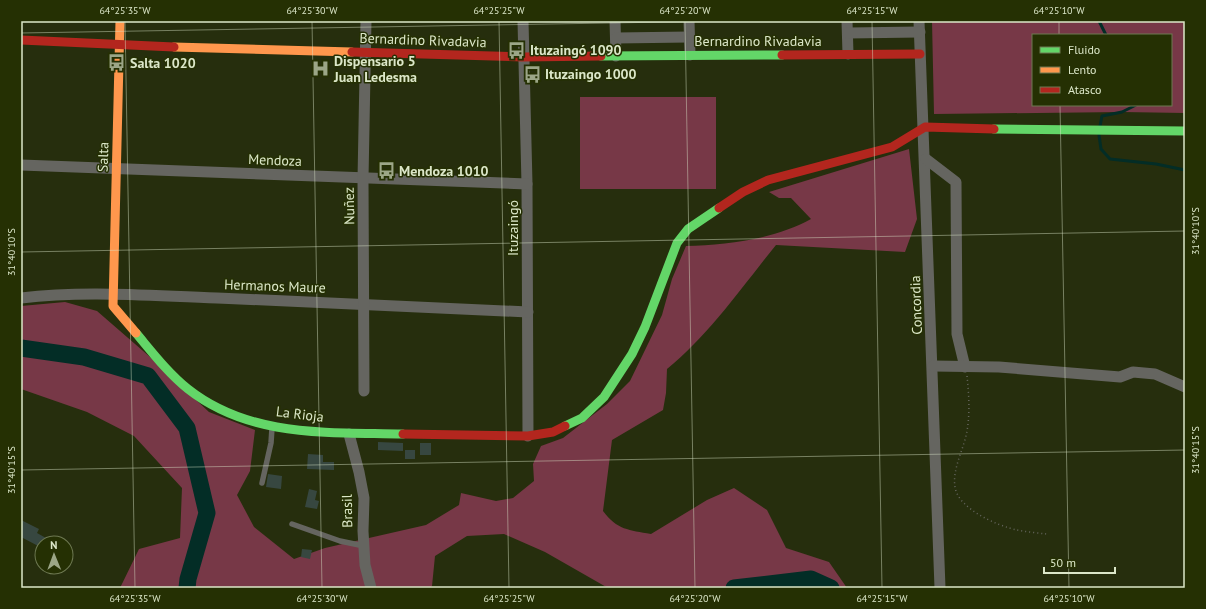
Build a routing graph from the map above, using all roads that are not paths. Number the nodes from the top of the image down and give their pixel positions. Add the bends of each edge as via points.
1 (120, 21) edge
2 (366, 21) edge
3 (523, 21) edge
4 (615, 21) edge
5 (689, 21) edge
6 (847, 21) edge
7 (919, 27) edge
8 (848, 33) junction
9 (689, 37) junction
10 (616, 38) junction
11 (21, 40) edge
12 (120, 45) junction
13 (364, 52) junction
14 (848, 54) junction
15 (920, 54) junction
16 (690, 55) junction
17 (523, 56) junction
18 (616, 56) junction
19 (925, 127) junction
20 (1185, 131) edge
21 (926, 159) junction
22 (21, 165) edge
23 (117, 169) junction
24 (363, 179) junction
25 (528, 184) junction
26 (91, 294) junction
27 (112, 295) junction
28 (21, 298) edge
29 (364, 304) junction
30 (113, 306) junction
31 (528, 312) junction
32 (933, 366) junction
33 (965, 367) junction
34 (1185, 387) edge
35 (364, 391) dead end
36 (272, 427) junction
37 (349, 434) junction
38 (528, 436) junction
39 (262, 483) dead end
40 (292, 524) dead end
41 (364, 546) junction
42 (371, 588) edge
43 (940, 588) edge

1 - 12 street, Salta
2 - 13 street, Nuñez
3 - 17 street, Ituzaingó
4 - 10 street
5 - 9 street
6 - 8 street
7 - 8 street
7 - 15 street, Concordia
8 - 14 street
9 - 10 street
9 - 16 street
10 - 18 street
11 - 12 street, Bernardino Rivadavia
12 - 13 street, Bernardino Rivadavia
12 - 23 street, Salta
13 - 17 street, Bernardino Rivadavia
13 - 24 street, Nuñez
14 - 15 street, Bernardino Rivadavia
14 - 16 street, Bernardino Rivadavia
15 - 19 street, Concordia
16 - 18 street, Bernardino Rivadavia
17 - 18 street, Bernardino Rivadavia
17 - 25 street, Ituzaingó
19 - 20 street
19 - 21 street, Concordia
19 - 38 street, La Rioja via 892,147 768,180 743,192 688,229 678,243 632,354 604,397 582,418 553,432
21 - 32 street, Concordia
21 - 33 street via 956,182 957,334
22 - 23 street, Mendoza
23 - 24 street, Mendoza
23 - 27 street, Salta
24 - 25 street, Mendoza
24 - 29 street, Nuñez
25 - 31 street, Ituzaingó
26 - 27 street, Hermanos Maure
26 - 28 street, Hermanos Maure
26 - 30 street, La Rioja
27 - 29 street, Hermanos Maure
27 - 30 street
29 - 31 street, Hermanos Maure
29 - 35 street, Nuñez
30 - 36 street, La Rioja via 186,387 230,413
31 - 38 street, Ituzaingó
32 - 33 street
32 - 43 street, Concordia
33 - 34 street via 999,367 1120,377 1133,372 1155,374
36 - 37 street, La Rioja via 303,432
36 - 39 lane
37 - 38 street, La Rioja
37 - 41 street, Brasil via 364,498
40 - 41 lane via 340,541
41 - 42 street, Brasil via 365,565

